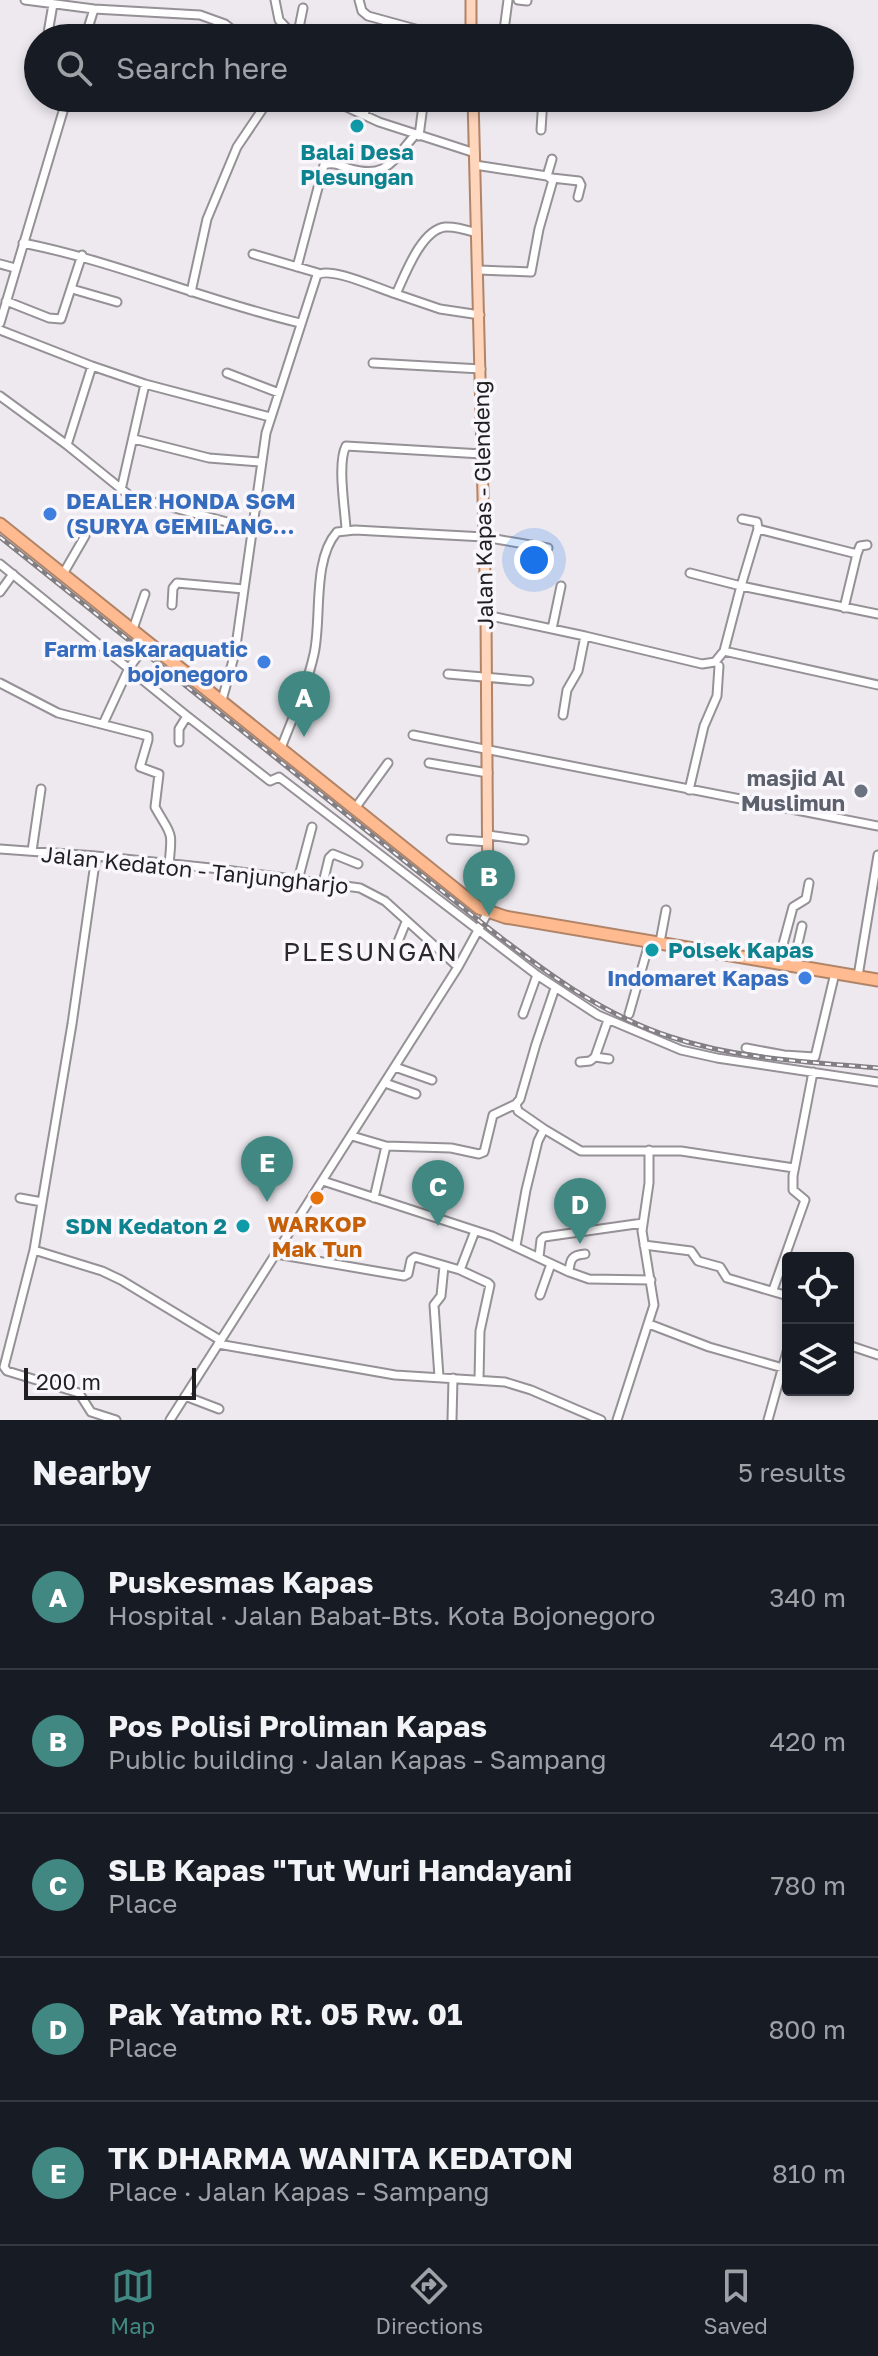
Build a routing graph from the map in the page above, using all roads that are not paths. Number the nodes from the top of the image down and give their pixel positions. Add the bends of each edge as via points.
1 (25, 0) edge
2 (132, 0) edge
3 (275, 0) edge
4 (359, 0) edge
5 (471, 0) edge
6 (508, 0) edge
7 (518, 0) edge
8 (527, 1) edge
9 (53, 4) junction
10 (303, 8) dead end
11 (94, 9) junction
12 (130, 10) junction
13 (50, 24) edge
14 (89, 24) edge
15 (225, 24) edge
16 (283, 24) edge
17 (299, 24) edge
18 (394, 24) edge
19 (471, 24) edge
20 (505, 24) edge
21 (63, 112) edge
22 (260, 112) edge
23 (357, 112) edge
24 (365, 112) edge
25 (421, 112) edge
26 (474, 112) edge
27 (542, 112) edge
28 (364, 115) junction
29 (541, 130) dead end
30 (417, 135) junction
31 (475, 153) junction
32 (552, 159) dead end
33 (475, 165) junction
34 (549, 177) junction
35 (578, 197) dead end
36 (477, 233) junction
37 (23, 243) junction
38 (253, 254) dead end
39 (82, 255) junction
40 (0, 264) edge
41 (297, 267) junction
42 (15, 268) junction
43 (479, 270) junction
44 (318, 273) junction
45 (72, 289) junction
46 (191, 292) junction
47 (396, 294) junction
48 (6, 301) junction
49 (117, 302) dead end
50 (480, 315) junction
51 (0, 323) edge
52 (300, 323) junction
53 (0, 330) edge
54 (373, 363) dead end
55 (92, 366) junction
56 (481, 369) junction
57 (227, 373) dead end
58 (145, 384) junction
59 (279, 393) junction
60 (0, 396) edge
61 (270, 417) junction
62 (134, 439) junction
63 (67, 445) junction
64 (482, 454) junction
65 (260, 462) junction
66 (121, 490) junction
67 (742, 519) dead end
68 (0, 524) edge
69 (253, 529) junction
70 (346, 529) junction
71 (758, 529) junction
72 (85, 536) dead end
73 (484, 537) junction
74 (867, 545) dead end
75 (548, 548) dead end
76 (857, 554) junction
77 (0, 564) edge
78 (690, 573) dead end
79 (13, 574) junction
80 (63, 574) junction
81 (561, 586) dead end
82 (741, 586) junction
83 (244, 589) junction
84 (0, 592) edge
85 (145, 594) dead end
86 (172, 605) dead end
87 (844, 608) junction
88 (878, 614) edge
89 (486, 615) junction
90 (133, 629) junction
91 (552, 629) junction
92 (585, 636) junction
93 (148, 642) junction
94 (723, 653) junction
95 (709, 665) junction
96 (719, 666) junction
97 (129, 668) junction
98 (448, 674) dead end
99 (486, 677) junction
100 (529, 681) dead end
101 (878, 685) edge
102 (1, 687) edge
103 (222, 700) junction
104 (563, 715) dead end
105 (187, 716) junction
106 (103, 724) junction
107 (413, 735) dead end
108 (179, 742) dead end
109 (281, 748) junction
110 (487, 751) junction
111 (388, 763) dead end
112 (429, 763) dead end
113 (488, 773) junction
114 (41, 789) dead end
115 (689, 790) junction
116 (356, 807) junction
117 (878, 826) edge
118 (312, 827) dead end
119 (488, 838) junction
120 (451, 839) dead end
121 (524, 840) dead end
122 (0, 849) edge
123 (32, 851) junction
124 (878, 855) edge
125 (96, 856) junction
126 (169, 864) junction
127 (358, 864) dead end
128 (298, 880) junction
129 (323, 883) junction
130 (809, 883) dead end
131 (666, 910) dead end
132 (488, 912) junction
133 (406, 922) junction
134 (802, 926) dead end
135 (479, 931) junction
136 (655, 941) junction
137 (393, 954) dead end
138 (778, 963) junction
139 (793, 965) junction
140 (458, 967) junction
141 (835, 973) junction
142 (537, 975) junction
143 (858, 976) junction
144 (878, 980) edge
145 (555, 988) junction
146 (523, 1014) dead end
147 (629, 1014) dead end
148 (608, 1020) junction
149 (746, 1048) dead end
150 (595, 1057) junction
151 (609, 1059) dead end
152 (580, 1062) dead end
153 (395, 1067) junction
154 (813, 1072) junction
155 (432, 1080) dead end
156 (878, 1082) edge
157 (385, 1083) junction
158 (416, 1094) dead end
159 (516, 1104) junction
160 (544, 1129) junction
161 (352, 1136) junction
162 (386, 1146) junction
163 (649, 1150) junction
164 (794, 1172) junction
165 (323, 1181) junction
166 (20, 1198) dead end
167 (374, 1198) junction
168 (42, 1202) junction
169 (643, 1223) junction
170 (475, 1231) junction
171 (644, 1245) junction
172 (516, 1246) junction
173 (34, 1250) junction
174 (276, 1254) junction
175 (585, 1254) dead end
176 (539, 1257) junction
177 (551, 1264) junction
178 (444, 1266) junction
179 (460, 1270) junction
180 (569, 1272) junction
181 (651, 1280) junction
182 (773, 1290) junction
183 (782, 1294) edge
184 (540, 1295) dead end
185 (649, 1324) junction
186 (219, 1342) junction
187 (854, 1347) edge
188 (878, 1355) edge
189 (782, 1368) edge
190 (782, 1371) edge
191 (439, 1377) junction
192 (453, 1378) junction
193 (479, 1380) junction
194 (185, 1396) junction
195 (219, 1409) dead end
196 (116, 1420) edge
197 (170, 1420) edge
198 (452, 1420) edge
199 (601, 1420) edge
200 (617, 1420) edge
201 (768, 1420) edge

1 - 9 street
2 - 12 street
3 - 16 street
4 - 18 street via 368,16
5 - 19 main road
6 - 20 street
7 - 8 street
9 - 11 street
9 - 13 street
10 - 17 street
11 - 12 street
11 - 14 street
12 - 15 street via 200,15
21 - 37 street
22 - 46 street via 230,162 205,224
23 - 28 street
24 - 28 street
25 - 30 street
26 - 31 main road, Jalan Kapas - Glendeng
27 - 29 street
28 - 30 street
30 - 31 street
30 - 41 street via 377,173 324,165
31 - 33 main road, Jalan Kapas - Glendeng
32 - 34 street
33 - 34 street
33 - 36 main road, Jalan Kapas - Glendeng
34 - 35 street via 579,181
34 - 43 street via 552,183 532,271
36 - 43 main road, Jalan Kapas - Glendeng
36 - 47 street via 453,227 434,230
37 - 39 street
37 - 42 street
38 - 41 street
39 - 45 street
39 - 46 street
40 - 42 street
41 - 44 street
42 - 48 street
43 - 50 main road, Jalan Kapas - Glendeng
44 - 47 street via 335,273
44 - 52 street
45 - 48 street via 59,320
45 - 49 street
46 - 52 street
47 - 50 street
48 - 51 street
50 - 56 main road, Jalan Kapas - Glendeng
52 - 59 street
53 - 55 street
54 - 56 street
55 - 58 street
55 - 63 street
56 - 64 main road, Jalan Kapas - Glendeng
57 - 59 street
58 - 61 street
58 - 62 street
59 - 61 street
60 - 63 street
61 - 65 street
62 - 65 street via 209,458
62 - 66 street
63 - 66 street
64 - 70 street via 346,446
64 - 73 main road, Jalan Kapas - Glendeng
65 - 69 street
66 - 69 street
67 - 71 street via 757,522
68 - 80 highway
69 - 83 street
70 - 73 street
70 - 109 street via 335,534 327,549 314,655
71 - 76 street
71 - 82 street
72 - 80 street
73 - 75 street
73 - 89 main road, Jalan Kapas - Glendeng
74 - 76 street
76 - 87 street
77 - 79 street
78 - 82 street
79 - 84 street
79 - 97 street
80 - 90 highway
81 - 91 street
82 - 87 street
82 - 94 street
83 - 86 street via 177,583
83 - 103 street
85 - 90 street
87 - 88 street
89 - 91 street
89 - 99 main road, Jalan Kapas - Glendeng
90 - 93 highway
91 - 92 street
92 - 95 street
92 - 104 street
93 - 97 street
93 - 103 highway
94 - 95 street
94 - 96 street
94 - 101 street
95 - 96 street
96 - 115 street via 717,696
97 - 105 street
97 - 106 street
98 - 99 street
99 - 100 street
99 - 110 main road, Jalan Kapas - Glendeng
102 - 106 street via 58,713
103 - 109 highway
105 - 108 street
105 - 135 street via 270,781 279,777
106 - 126 street via 148,737 140,766 159,774 155,807 172,837
107 - 110 street
109 - 116 highway
110 - 113 main road, Jalan Kapas - Glendeng
110 - 115 street
111 - 116 street
112 - 113 street
113 - 119 main road, Jalan Kapas - Glendeng
114 - 123 street
115 - 117 street
116 - 132 highway
118 - 128 street
119 - 120 street
119 - 121 street
119 - 132 main road, Jalan Kapas - Glendeng
122 - 123 street, Jalan Kedaton - Tanjungharjo
123 - 125 street, Jalan Kedaton - Tanjungharjo
124 - 143 street
125 - 126 street, Jalan Kedaton - Tanjungharjo
125 - 168 street
126 - 128 street, Jalan Kedaton - Tanjungharjo
127 - 129 street via 333,854
128 - 129 street, Jalan Kedaton - Tanjungharjo
129 - 133 street, Jalan Kedaton - Tanjungharjo via 375,895
130 - 138 street via 806,899 793,907
131 - 136 street
132 - 135 street
132 - 136 highway
133 - 137 street
133 - 140 street, Jalan Kedaton - Tanjungharjo
134 - 139 street
135 - 140 street
135 - 142 street
136 - 138 highway
136 - 147 street
138 - 139 highway
139 - 141 highway
140 - 153 street
141 - 143 highway
141 - 149 street via 815,1057
142 - 145 street
142 - 146 street
143 - 144 highway
145 - 148 street
145 - 159 street
148 - 150 street
148 - 154 street via 681,1050
150 - 151 street
150 - 152 street
153 - 155 street
153 - 157 street
154 - 156 street
154 - 164 street
157 - 158 street
157 - 161 street
159 - 160 street
159 - 162 street via 493,1115 481,1154
160 - 163 street via 581,1151
160 - 172 street
161 - 162 street
161 - 165 street
162 - 167 street
163 - 164 street via 704,1153
163 - 169 street
164 - 182 street via 793,1188 805,1200
165 - 167 street
165 - 174 street
166 - 168 street
167 - 170 street
168 - 173 street
169 - 171 street
169 - 176 street via 544,1237
170 - 172 street
170 - 179 street
171 - 181 street
171 - 182 street via 691,1251 698,1261 720,1267 727,1278
172 - 176 street
173 - 186 street via 121,1280
173 - 196 street via 4,1367 79,1393 91,1412
174 - 178 street via 404,1276 415,1257
174 - 186 street
175 - 180 street via 571,1258
176 - 177 street
177 - 180 street
177 - 184 street
178 - 179 street
178 - 191 street via 441,1296 434,1305
179 - 193 street via 490,1285 480,1331
180 - 181 street via 589,1279
181 - 185 street via 655,1298
182 - 183 street
185 - 189 street
185 - 200 street
186 - 191 street via 395,1375
186 - 194 street
187 - 188 street
190 - 201 street
191 - 192 street
192 - 193 street
192 - 198 street
193 - 199 street via 531,1390
194 - 195 street
194 - 197 street

